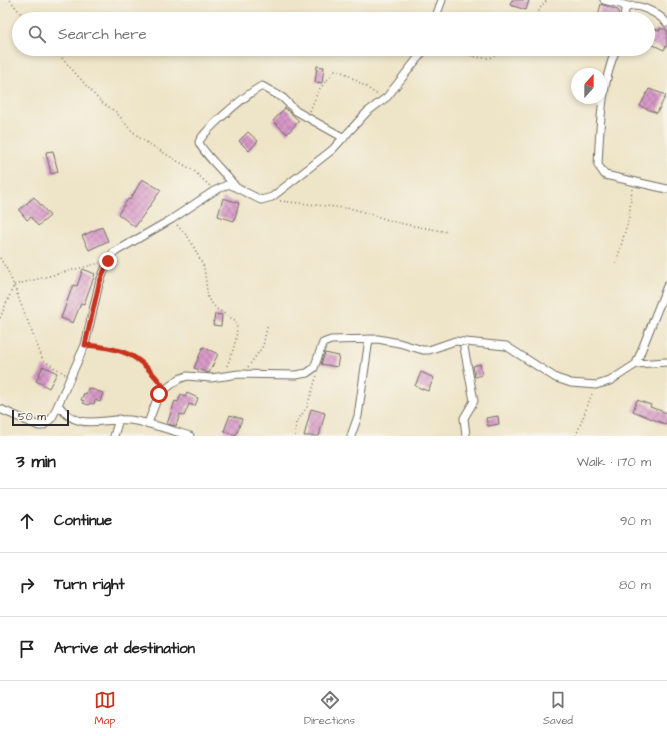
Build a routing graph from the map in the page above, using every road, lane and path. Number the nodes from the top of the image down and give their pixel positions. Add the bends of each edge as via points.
1 (10, 0) edge
2 (442, 0) edge
3 (547, 0) edge
4 (604, 0) edge
5 (628, 6) junction
6 (20, 12) edge
7 (438, 12) edge
8 (539, 12) edge
9 (626, 12) edge
10 (653, 12) edge
11 (655, 14) edge
12 (667, 23) edge
13 (60, 56) edge
14 (420, 56) edge
15 (476, 56) edge
16 (494, 56) edge
17 (614, 56) edge
18 (387, 97) junction
19 (308, 118) junction
20 (344, 138) junction
21 (632, 180) junction
22 (235, 186) junction
23 (667, 189) edge
24 (214, 191) junction
25 (268, 200) junction
26 (172, 219) junction
27 (448, 232) dead end
28 (0, 258) edge
29 (108, 261) junction
30 (616, 264) dead end
31 (14, 285) junction
32 (667, 286) edge
33 (0, 318) edge
34 (267, 327) dead end
35 (369, 339) junction
36 (464, 342) junction
37 (85, 345) junction
38 (667, 362) edge
39 (636, 364) junction
40 (317, 365) junction
41 (239, 374) junction
42 (223, 376) junction
43 (72, 377) junction
44 (596, 385) junction
45 (165, 389) junction
46 (59, 406) junction
47 (0, 409) edge
48 (119, 419) junction
49 (148, 423) junction
50 (114, 436) edge
51 (190, 436) edge
52 (295, 436) edge
53 (351, 436) edge
54 (466, 436) edge
55 (576, 436) edge

1 - 6 path
2 - 7 street
3 - 8 path
4 - 5 street
5 - 9 street
5 - 10 street via 634,3
11 - 12 street
13 - 24 path via 100,101 116,112 141,139 194,171
14 - 18 street
15 - 16 path via 486,59
17 - 21 street via 601,108 598,165 605,175
18 - 19 path via 335,70 315,97
18 - 20 street via 367,112
19 - 20 street
19 - 22 street via 296,111 283,98 262,86 202,135 200,146
20 - 25 street
21 - 23 street
21 - 30 path via 629,218
22 - 24 street via 229,184
22 - 25 street via 261,200
24 - 26 street
25 - 27 path via 354,209 398,223
26 - 29 street via 119,250
26 - 42 path via 198,253 204,267 208,299 217,309 236,321 238,329 235,346
28 - 31 path
29 - 31 path
29 - 37 street via 99,284
31 - 33 path
31 - 43 path via 43,360
32 - 39 street
34 - 41 path via 258,356
35 - 36 street via 399,343 423,350 455,341
35 - 40 street via 325,341
35 - 53 street via 358,416
36 - 44 street via 506,346 556,378 571,383
36 - 54 street via 474,396 474,404 464,418
37 - 43 street
37 - 45 path via 107,346 128,354 147,366
38 - 39 street
39 - 44 street via 610,381
40 - 41 street via 301,374
40 - 52 path via 318,371 311,396 296,424
41 - 42 street
42 - 45 street via 188,376
43 - 46 street
44 - 55 path
45 - 49 street via 159,394
46 - 47 street via 44,426 33,424
46 - 48 street via 67,416 78,420 101,423
48 - 49 street
48 - 50 street
49 - 51 street

